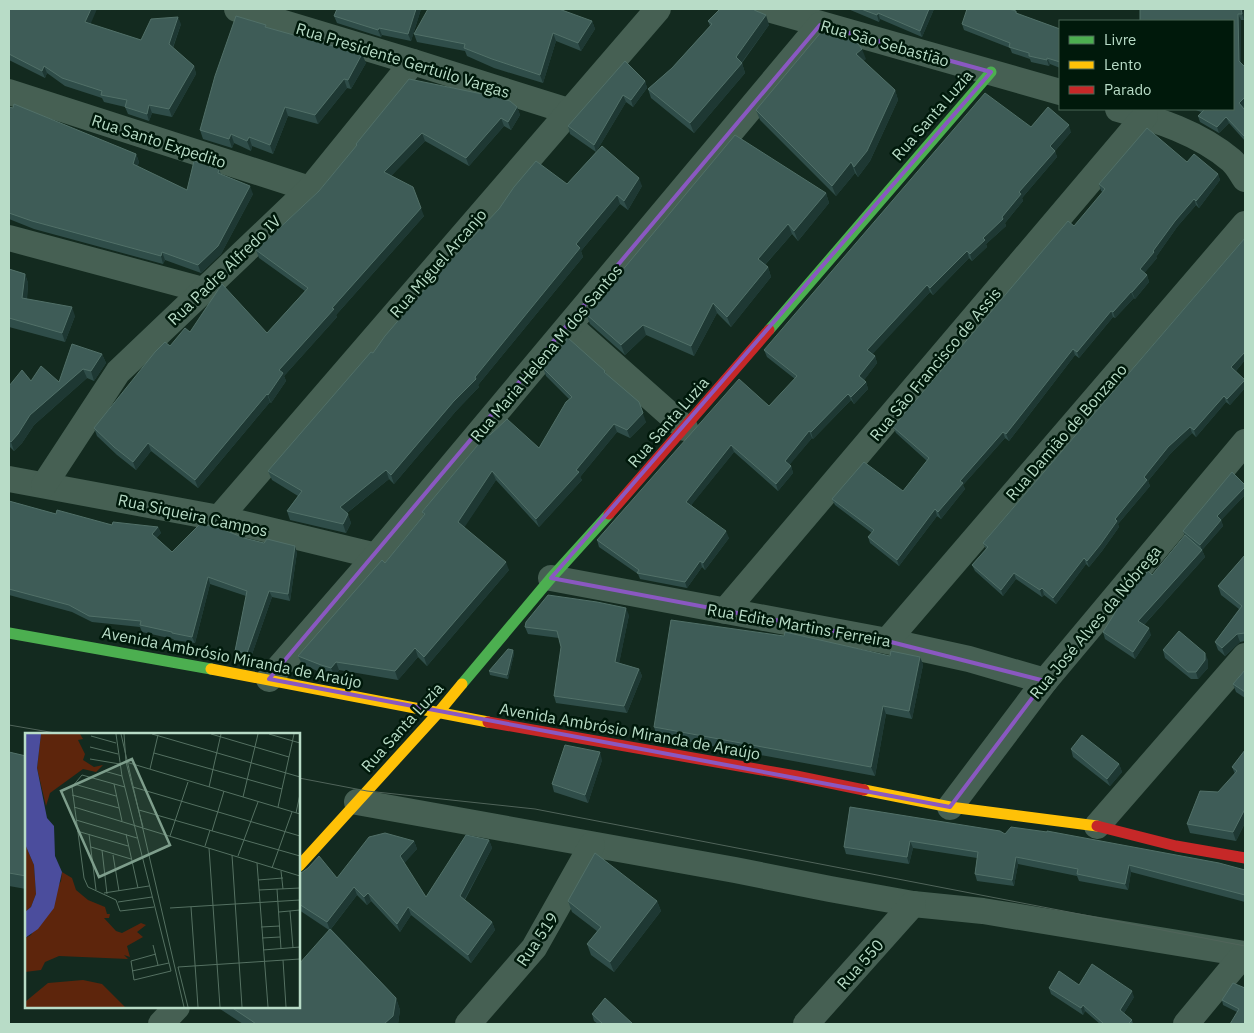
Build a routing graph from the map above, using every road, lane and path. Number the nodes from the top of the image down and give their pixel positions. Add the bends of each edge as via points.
1 (237, 9) edge
2 (658, 9) edge
3 (768, 9) edge
4 (820, 25) junction
5 (413, 62) junction
6 (991, 72) junction
7 (9, 92) edge
8 (1059, 92) edge
9 (1122, 110) edge
10 (568, 111) junction
11 (1145, 116) junction
12 (1245, 179) edge
13 (310, 189) junction
14 (1245, 224) edge
15 (9, 238) edge
16 (203, 290) junction
17 (570, 326) junction
18 (685, 428) junction
19 (1245, 442) edge
20 (9, 479) edge
21 (44, 485) junction
22 (219, 518) junction
23 (376, 556) junction
24 (551, 578) junction
25 (725, 611) junction
26 (9, 633) edge
27 (887, 640) junction
28 (1245, 656) edge
29 (269, 679) junction
30 (1046, 681) junction
31 (438, 713) junction
32 (362, 796) junction
33 (950, 807) junction
34 (1097, 826) junction
35 (592, 845) junction
36 (1245, 858) edge
37 (300, 865) edge
38 (913, 904) junction
39 (1244, 954) edge
40 (176, 1008) edge
41 (161, 1024) edge
42 (468, 1024) edge
43 (806, 1024) edge
44 (1186, 1024) edge

1 - 5 street, Rua Presidente Gertuilo Vargas
2 - 10 street, Rua Miguel Arcanjo
3 - 4 street, Rua São Sebastião
4 - 6 street, Rua São Sebastião
4 - 17 street, Rua Maria Helena M dos Santos
5 - 10 street, Rua Presidente Gertuilo Vargas
5 - 13 street, Rua Padre Alfredo IV
6 - 8 street, Rua São Sebastião
6 - 18 street, Rua Santa Luzia
7 - 13 street, Rua Santo Expedito
9 - 11 street
10 - 22 street, Rua Miguel Arcanjo
11 - 12 street via 1200,138 1232,161
11 - 25 street, Rua São Francisco de Assis
13 - 16 street, Rua Padre Alfredo IV
14 - 27 street, Rua Damião de Bonzano
15 - 16 street
16 - 21 street, Rua Padre Alfredo IV via 118,372
17 - 18 street
17 - 23 street, Rua Maria Helena M dos Santos
18 - 24 street, Rua Santa Luzia
19 - 30 street, Rua José Alves da Nóbrega
20 - 21 street, Rua Siqueira Campos
21 - 22 street, Rua Siqueira Campos
22 - 23 street, Rua Siqueira Campos
23 - 29 street, Rua Maria Helena M dos Santos
24 - 25 street, Rua Edite Martins Ferreira
24 - 31 street, Rua Santa Luzia
25 - 27 street, Rua Edite Martins Ferreira
26 - 29 street, Avenida Ambrósio Miranda de Araújo
27 - 30 street, Rua Edite Martins Ferreira
28 - 34 street
29 - 31 street, Avenida Ambrósio Miranda de Araújo
30 - 33 street, Rua José Alves da Nóbrega
31 - 32 street, Rua Santa Luzia
31 - 33 street, Avenida Ambrósio Miranda de Araújo via 796,776
32 - 35 street
32 - 37 street, Rua Santa Luzia
33 - 34 street, Avenida Ambrósio Miranda de Araújo
34 - 36 street, Avenida Ambrósio Miranda de Araújo via 1176,846
35 - 38 street
35 - 42 street, Rua 519 via 534,948
38 - 39 street via 983,911
38 - 43 street, Rua 550
39 - 44 street
40 - 41 street

